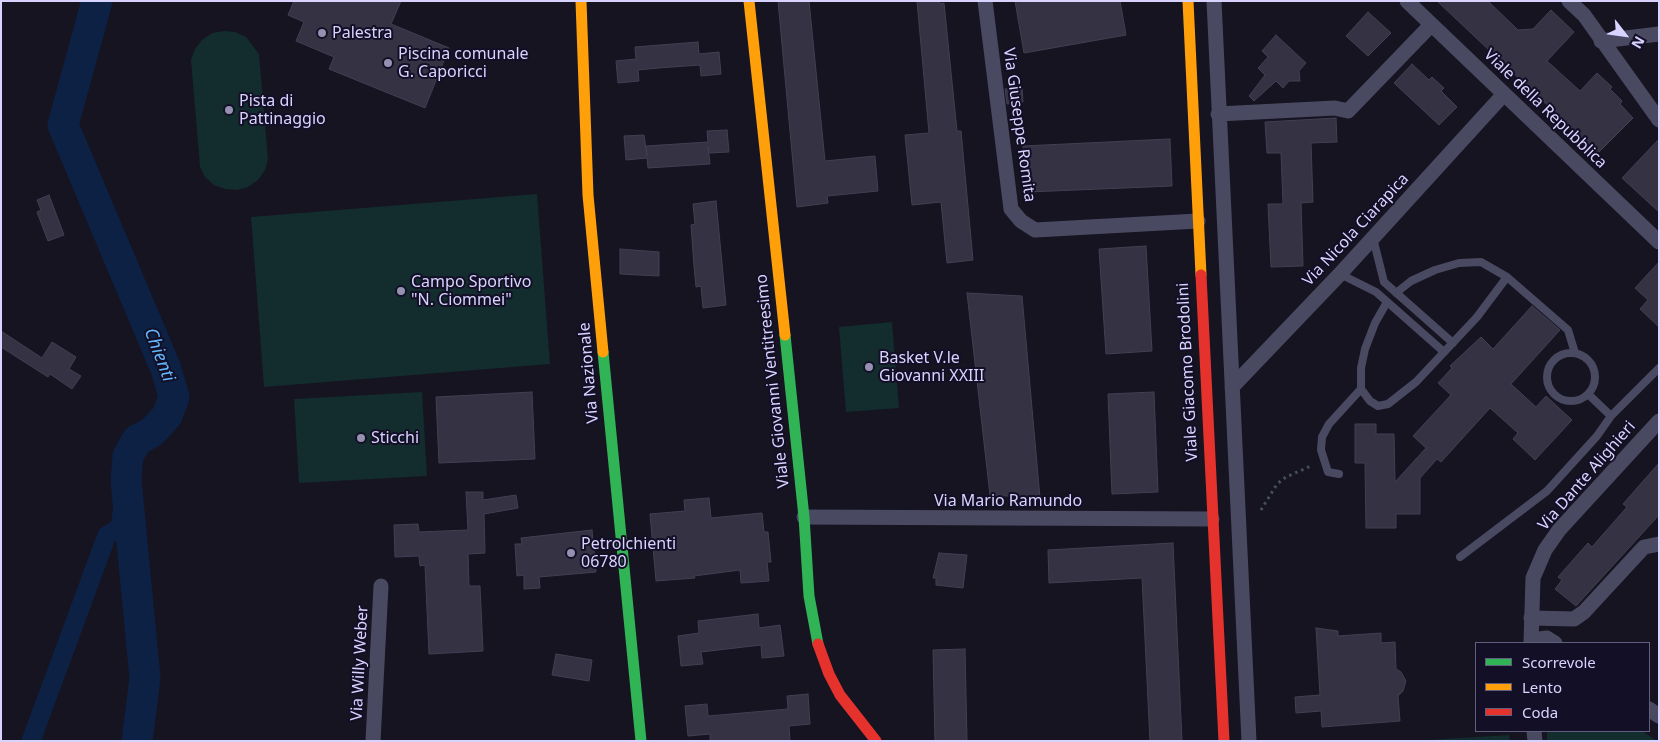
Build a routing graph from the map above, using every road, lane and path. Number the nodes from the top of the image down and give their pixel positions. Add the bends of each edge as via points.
1 (581, 1) edge
2 (748, 1) edge
3 (985, 1) edge
4 (1188, 1) edge
5 (1214, 1) edge
6 (1407, 1) edge
7 (1570, 1) edge
8 (1431, 24) junction
9 (1659, 34) edge
10 (1602, 40) junction
11 (1504, 94) junction
12 (1218, 114) junction
13 (1659, 120) edge
14 (1198, 221) junction
15 (1373, 238) junction
16 (1659, 242) edge
17 (1340, 274) junction
18 (1507, 277) junction
19 (1396, 293) junction
20 (1387, 302) junction
21 (1453, 343) junction
22 (1444, 352) junction
23 (1574, 353) junction
24 (1659, 368) edge
25 (1232, 387) junction
26 (1361, 388) junction
27 (1588, 394) junction
28 (1611, 416) junction
29 (1659, 421) edge
30 (1324, 460) junction
31 (1339, 474) dead end
32 (1261, 510) dead end
33 (804, 517) junction
34 (1212, 519) junction
35 (1659, 532) edge
36 (1651, 545) edge
37 (1460, 557) dead end
38 (381, 586) dead end
39 (1530, 618) junction
40 (1531, 641) edge
41 (1553, 642) edge
42 (374, 741) edge
43 (641, 741) edge
44 (876, 741) edge
45 (1224, 741) edge
46 (1249, 741) edge

1 - 43 street, Via Nazionale via 588,195
2 - 33 street, Viale Giovanni Ventitreesimo
3 - 14 street, Via Giuseppe Romita via 1011,209 1020,222 1035,230
4 - 14 street, Viale Giacomo Brodolini
5 - 12 street
6 - 8 street, Viale della Repubblica
7 - 10 street
8 - 11 street, Viale della Repubblica
8 - 12 street via 1348,111 1335,108
9 - 10 street
10 - 13 street
11 - 15 street, Via Nicola Ciarapica
11 - 16 street, Viale della Repubblica
12 - 25 street
14 - 34 street, Viale Giacomo Brodolini
15 - 17 street, Via Nicola Ciarapica
15 - 19 lane via 1384,282
17 - 20 lane via 1376,292
17 - 25 street, Via Nicola Ciarapica
18 - 19 lane via 1481,262 1459,264 1411,281
18 - 21 lane
18 - 23 lane via 1568,330
19 - 21 lane
20 - 22 lane
20 - 26 lane via 1365,349
21 - 22 lane
22 - 26 lane via 1416,382 1388,404 1378,406
23 - 27 lane via 1593,365 1595,380
23 - 27 lane via 1566,353 1553,361 1547,376 1548,384 1552,392 1566,400 1574,401
24 - 28 lane
25 - 46 street
26 - 30 lane via 1329,424 1322,437
27 - 28 lane
28 - 37 lane via 1547,491
29 - 39 street, Via Dante Alighieri via 1559,530 1545,550 1533,578
30 - 31 lane via 1328,472
30 - 32 path via 1277,484
33 - 34 street, Via Mario Ramundo
33 - 44 street, Viale Giovanni Ventitreesimo via 809,596 816,637 836,688
34 - 45 street, Viale Giacomo Brodolini
35 - 36 street
36 - 39 street via 1574,619
38 - 42 street, Via Willy Weber
39 - 40 street, Via Dante Alighieri
40 - 41 street via 1547,638

